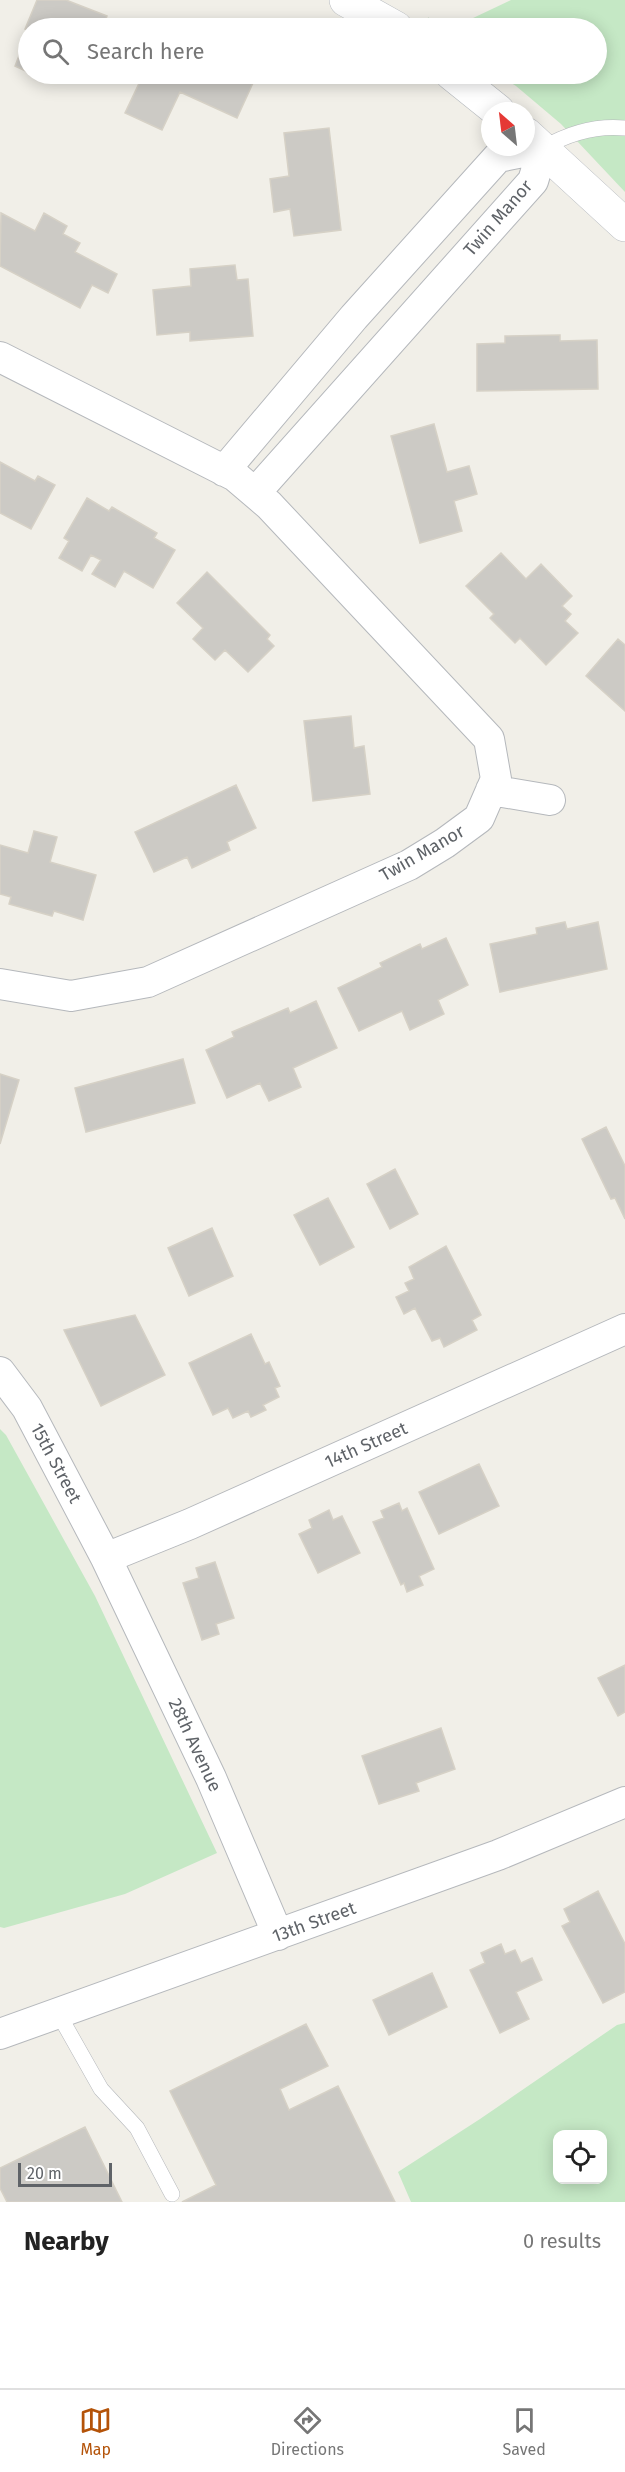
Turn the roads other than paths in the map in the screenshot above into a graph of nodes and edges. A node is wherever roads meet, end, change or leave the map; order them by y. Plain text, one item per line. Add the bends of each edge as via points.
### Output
1 (345, 0) edge
2 (378, 18) edge
3 (464, 84) edge
4 (487, 102) edge
5 (625, 128) edge
6 (535, 141) edge
7 (500, 156) edge
8 (534, 156) edge
9 (625, 225) edge
10 (0, 357) edge
11 (224, 471) junction
12 (255, 493) junction
13 (490, 790) junction
14 (550, 800) dead end
15 (0, 984) edge
16 (625, 1329) edge
17 (0, 1372) edge
18 (106, 1558) junction
19 (625, 1802) edge
20 (278, 1935) junction
21 (58, 2013) junction
22 (0, 2034) edge
23 (172, 2194) dead end

1 - 2 main road
3 - 4 main road
5 - 6 lane via 607,126
6 - 9 main road
7 - 11 street, Twin Manor via 354,317
8 - 12 street, Twin Manor via 533,181
10 - 11 street, Twin Manor
11 - 12 street, Twin Manor
12 - 13 street, Twin Manor via 489,739 496,779
13 - 14 street
13 - 15 street, Twin Manor via 479,818 409,864 148,982 71,996
16 - 18 street, 14th Street
17 - 18 street, 15th Street via 27,1408
18 - 20 street, 28th Avenue via 211,1778
19 - 20 street, 13th Street via 498,1855
20 - 21 street, 13th Street
21 - 22 street, 13th Street
21 - 23 lane via 101,2090 137,2128

